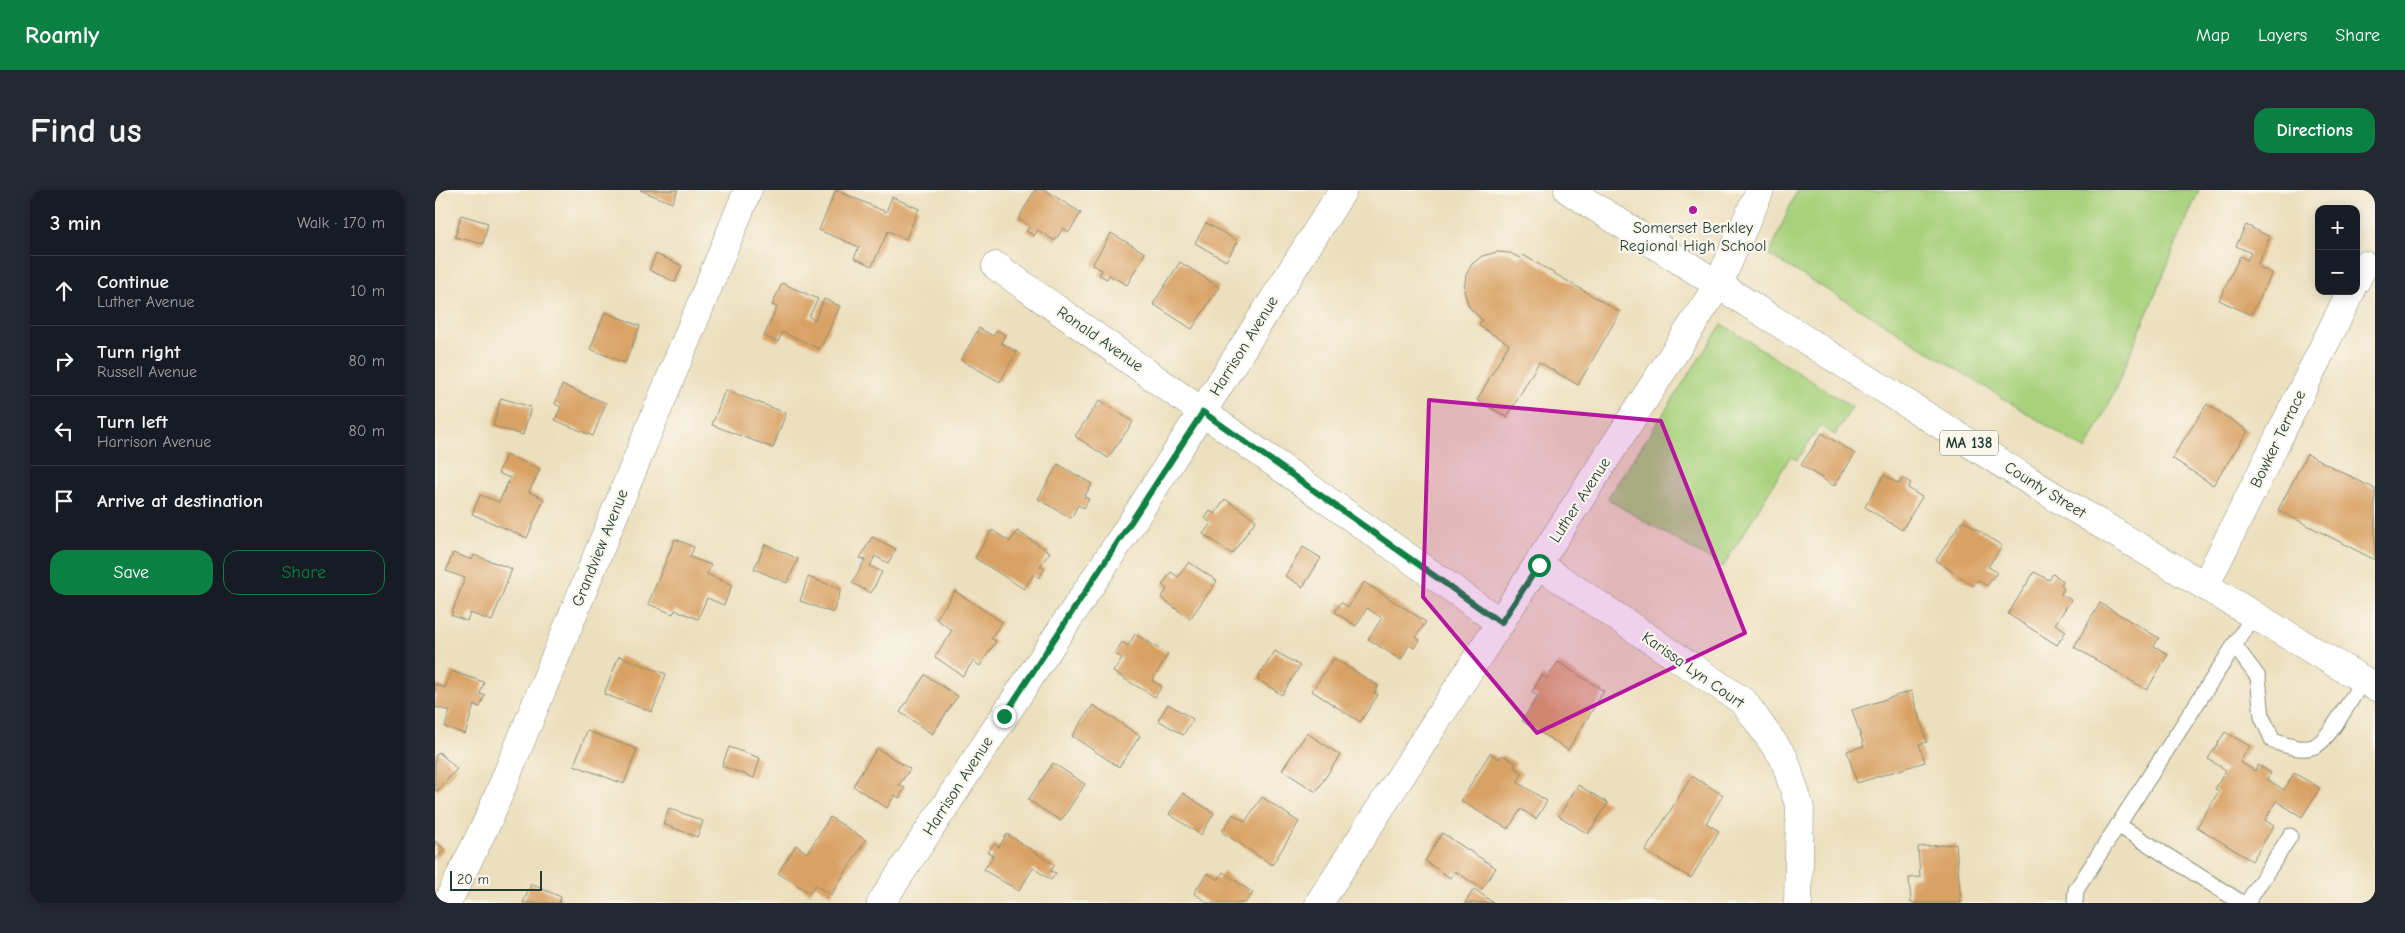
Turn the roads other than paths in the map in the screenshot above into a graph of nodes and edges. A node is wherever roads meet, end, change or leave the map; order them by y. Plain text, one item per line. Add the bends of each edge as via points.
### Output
1 (748, 190) edge
2 (1343, 190) edge
3 (1568, 190) edge
4 (1760, 190) edge
5 (996, 266) dead end
6 (1718, 285) junction
7 (2349, 295) edge
8 (1203, 412) junction
9 (1539, 565) junction
10 (2205, 586) junction
11 (2254, 615) junction
12 (1501, 623) junction
13 (2234, 645) junction
14 (2369, 683) edge
15 (2118, 825) junction
16 (2290, 836) dead end
17 (2076, 902) edge
18 (447, 903) edge
19 (881, 903) edge
20 (1319, 903) edge
21 (1798, 903) edge
22 (2242, 903) edge
23 (2247, 903) edge

1 - 18 street, Grandview Avenue via 489,818
2 - 8 street, Harrison Avenue
3 - 6 street, County Street / MA 138
4 - 6 street, Luther Avenue
5 - 8 street, Ronald Avenue
6 - 9 street, Luther Avenue
6 - 10 street, County Street / MA 138 via 2055,497
7 - 10 street, Bowker Terrace
8 - 12 street, Ronald Avenue
8 - 19 street, Harrison Avenue
9 - 12 street, Luther Avenue
9 - 21 street, Karissa Lyn Court via 1744,702 1784,758 1800,808
10 - 11 street, County Street / MA 138
11 - 13 lane
11 - 14 street, County Street / MA 138
12 - 20 street, Luther Avenue
13 - 14 lane via 2258,677 2262,716 2273,741 2297,748 2316,746
13 - 15 lane
15 - 17 lane via 2076,890
15 - 22 lane
16 - 23 lane

